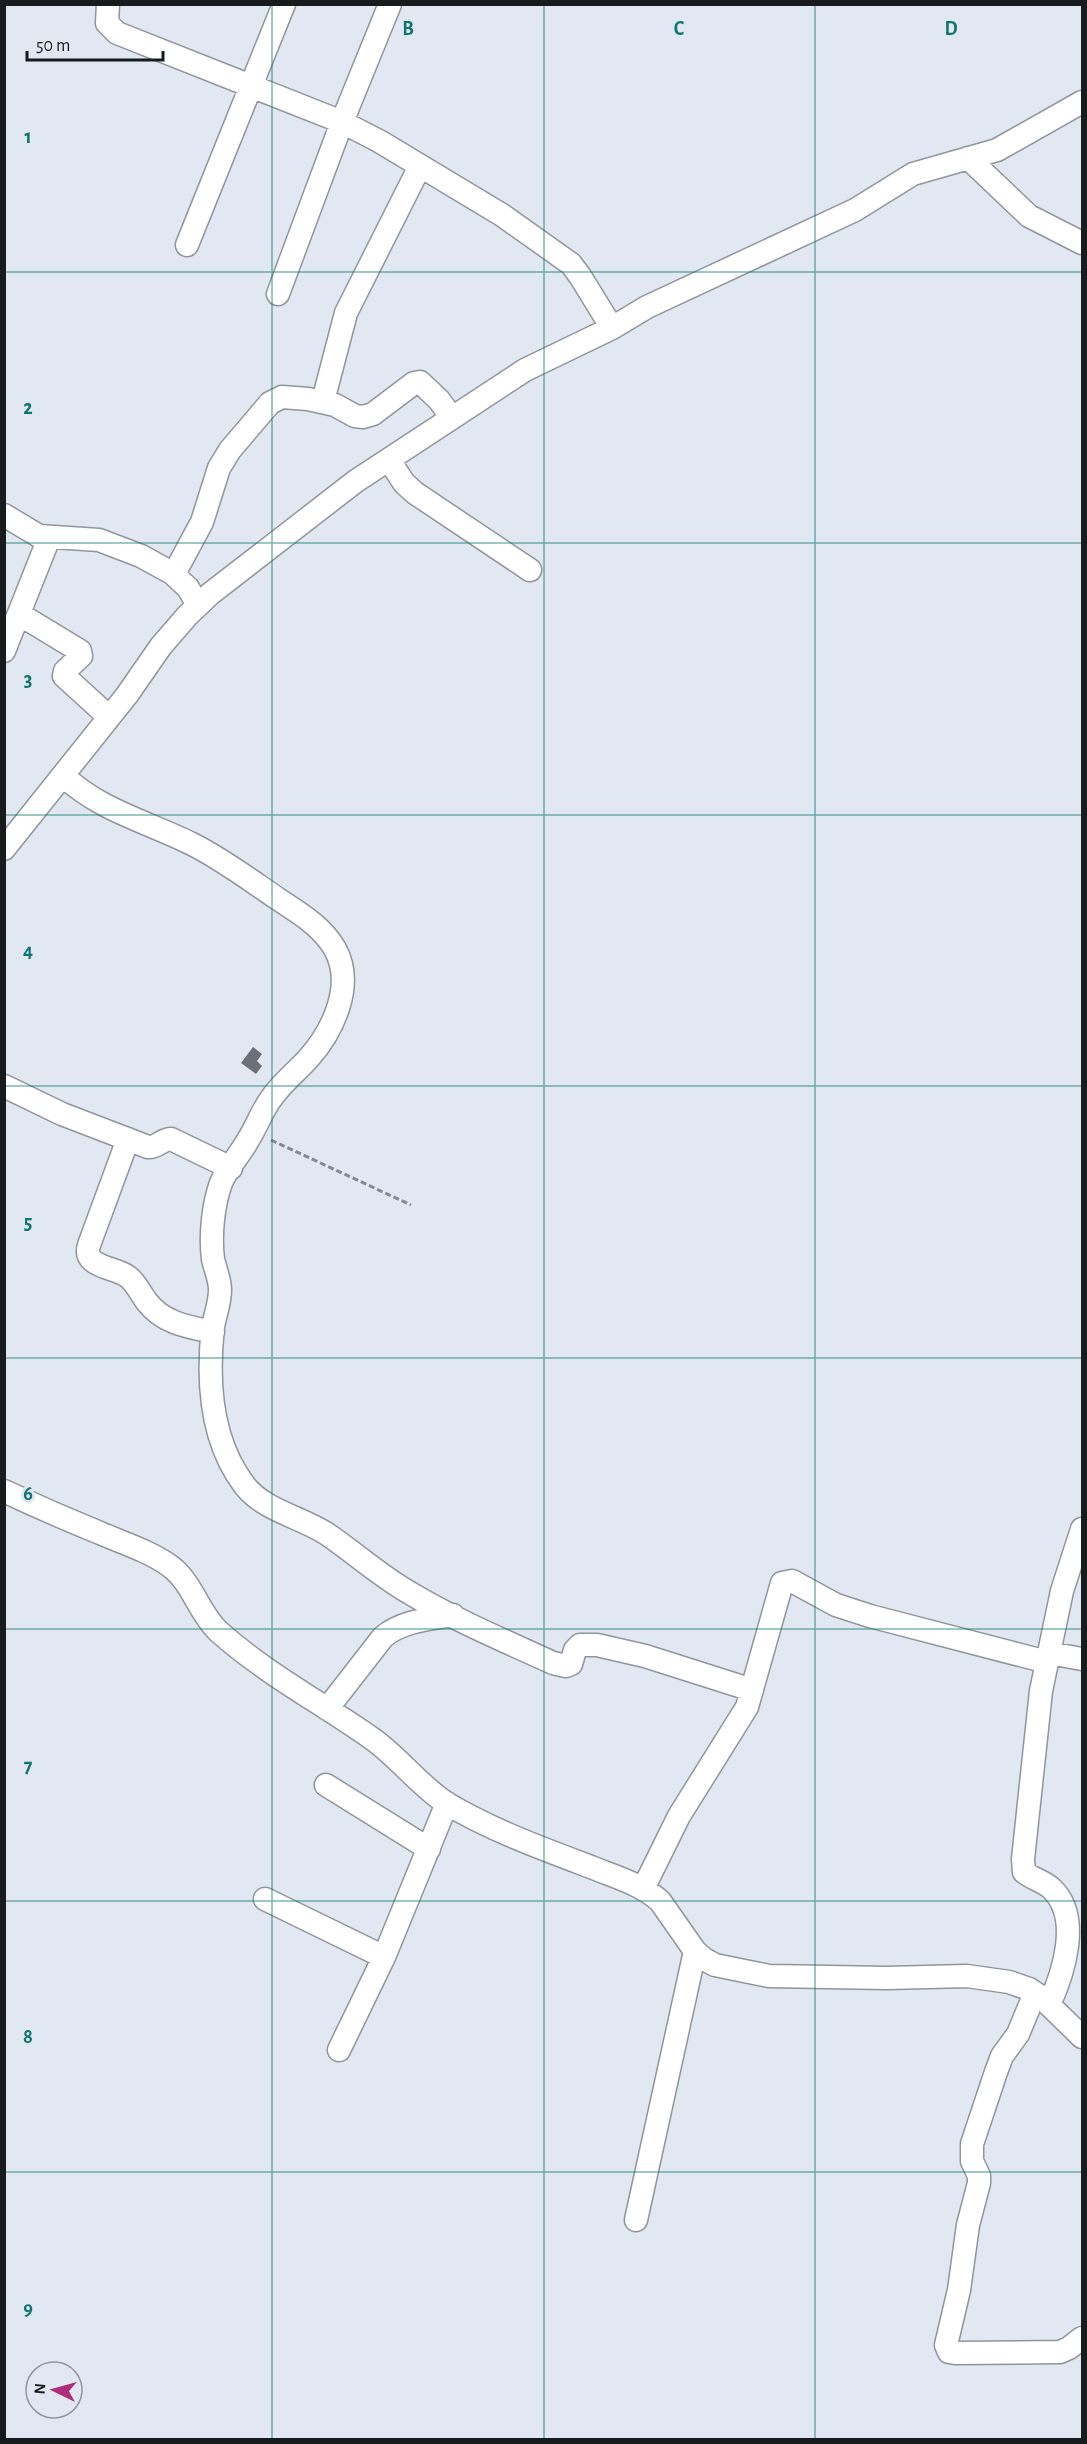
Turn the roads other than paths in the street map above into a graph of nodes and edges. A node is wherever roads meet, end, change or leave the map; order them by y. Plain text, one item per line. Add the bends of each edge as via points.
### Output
1 (108, 4) edge
2 (284, 4) edge
3 (390, 4) edge
4 (252, 86) junction
5 (1083, 102) edge
6 (342, 122) junction
7 (968, 158) junction
8 (420, 166) junction
9 (1083, 243) edge
10 (187, 245) dead end
11 (278, 294) dead end
12 (612, 328) junction
13 (323, 401) junction
14 (452, 418) junction
15 (389, 460) junction
16 (4, 515) edge
17 (49, 538) junction
18 (530, 570) dead end
19 (184, 586) junction
20 (19, 614) junction
21 (4, 651) edge
22 (103, 712) junction
23 (64, 776) junction
24 (4, 849) edge
25 (4, 1086) edge
26 (128, 1139) junction
27 (231, 1168) junction
28 (213, 1332) junction
29 (4, 1491) edge
30 (1083, 1529) edge
31 (453, 1615) junction
32 (1048, 1657) junction
33 (1083, 1659) edge
34 (753, 1690) junction
35 (327, 1708) junction
36 (326, 1785) dead end
37 (447, 1803) junction
38 (429, 1849) junction
39 (644, 1889) junction
40 (266, 1899) dead end
41 (695, 1951) junction
42 (384, 1957) junction
43 (1042, 1999) junction
44 (1083, 2037) edge
45 (339, 2050) dead end
46 (636, 2220) dead end
47 (1083, 2338) edge

1 - 4 street via 107,23 117,33
2 - 4 street
3 - 6 street
4 - 6 street
4 - 10 street
5 - 7 street via 997,150
6 - 8 street
6 - 11 street
7 - 9 street via 1029,216
7 - 12 street via 913,174 855,210 647,307
8 - 12 street via 571,264
8 - 13 street via 346,313
12 - 14 street via 525,370
13 - 14 street via 359,417 368,417 414,383 423,383
13 - 19 street via 282,397 270,403 230,450 219,468
14 - 15 street
15 - 18 street via 415,493
15 - 19 street
16 - 17 street via 24,529
17 - 19 street via 99,540 141,556
17 - 20 street
19 - 22 street via 160,646
20 - 21 street
20 - 22 street via 80,651 81,656 64,674
22 - 23 street
23 - 24 street
23 - 27 street via 87,796 195,845 223,862 312,922 335,949 343,984 339,1007 328,1032 275,1093
25 - 26 street
26 - 27 street via 153,1147 171,1139
26 - 28 street via 89,1245 89,1257 127,1276 152,1308 168,1320
27 - 28 street via 220,1186 214,1224 213,1257 220,1294
28 - 31 street via 211,1381 216,1423 245,1486 256,1497 325,1532 412,1594
29 - 35 street via 168,1565 188,1585 216,1629 264,1668
30 - 32 street via 1062,1591
31 - 34 street via 561,1666 571,1664 580,1645 597,1645
31 - 35 street via 391,1630
32 - 33 street
32 - 34 street via 870,1616 836,1605 788,1580 780,1586
32 - 43 street via 1023,1867 1027,1875 1050,1887 1061,1902 1068,1938 1066,1958
34 - 39 street via 742,1717 674,1825
35 - 37 street via 376,1742
36 - 38 street
37 - 38 street
37 - 39 street
38 - 42 street
39 - 41 street via 660,1901
40 - 42 street
41 - 43 street via 715,1965 769,1976 967,1976 1009,1982
41 - 46 street
42 - 45 street
43 - 44 street
43 - 47 street via 1002,2056 972,2144 972,2161 979,2183 946,2345 955,2353 1051,2352 1069,2348

